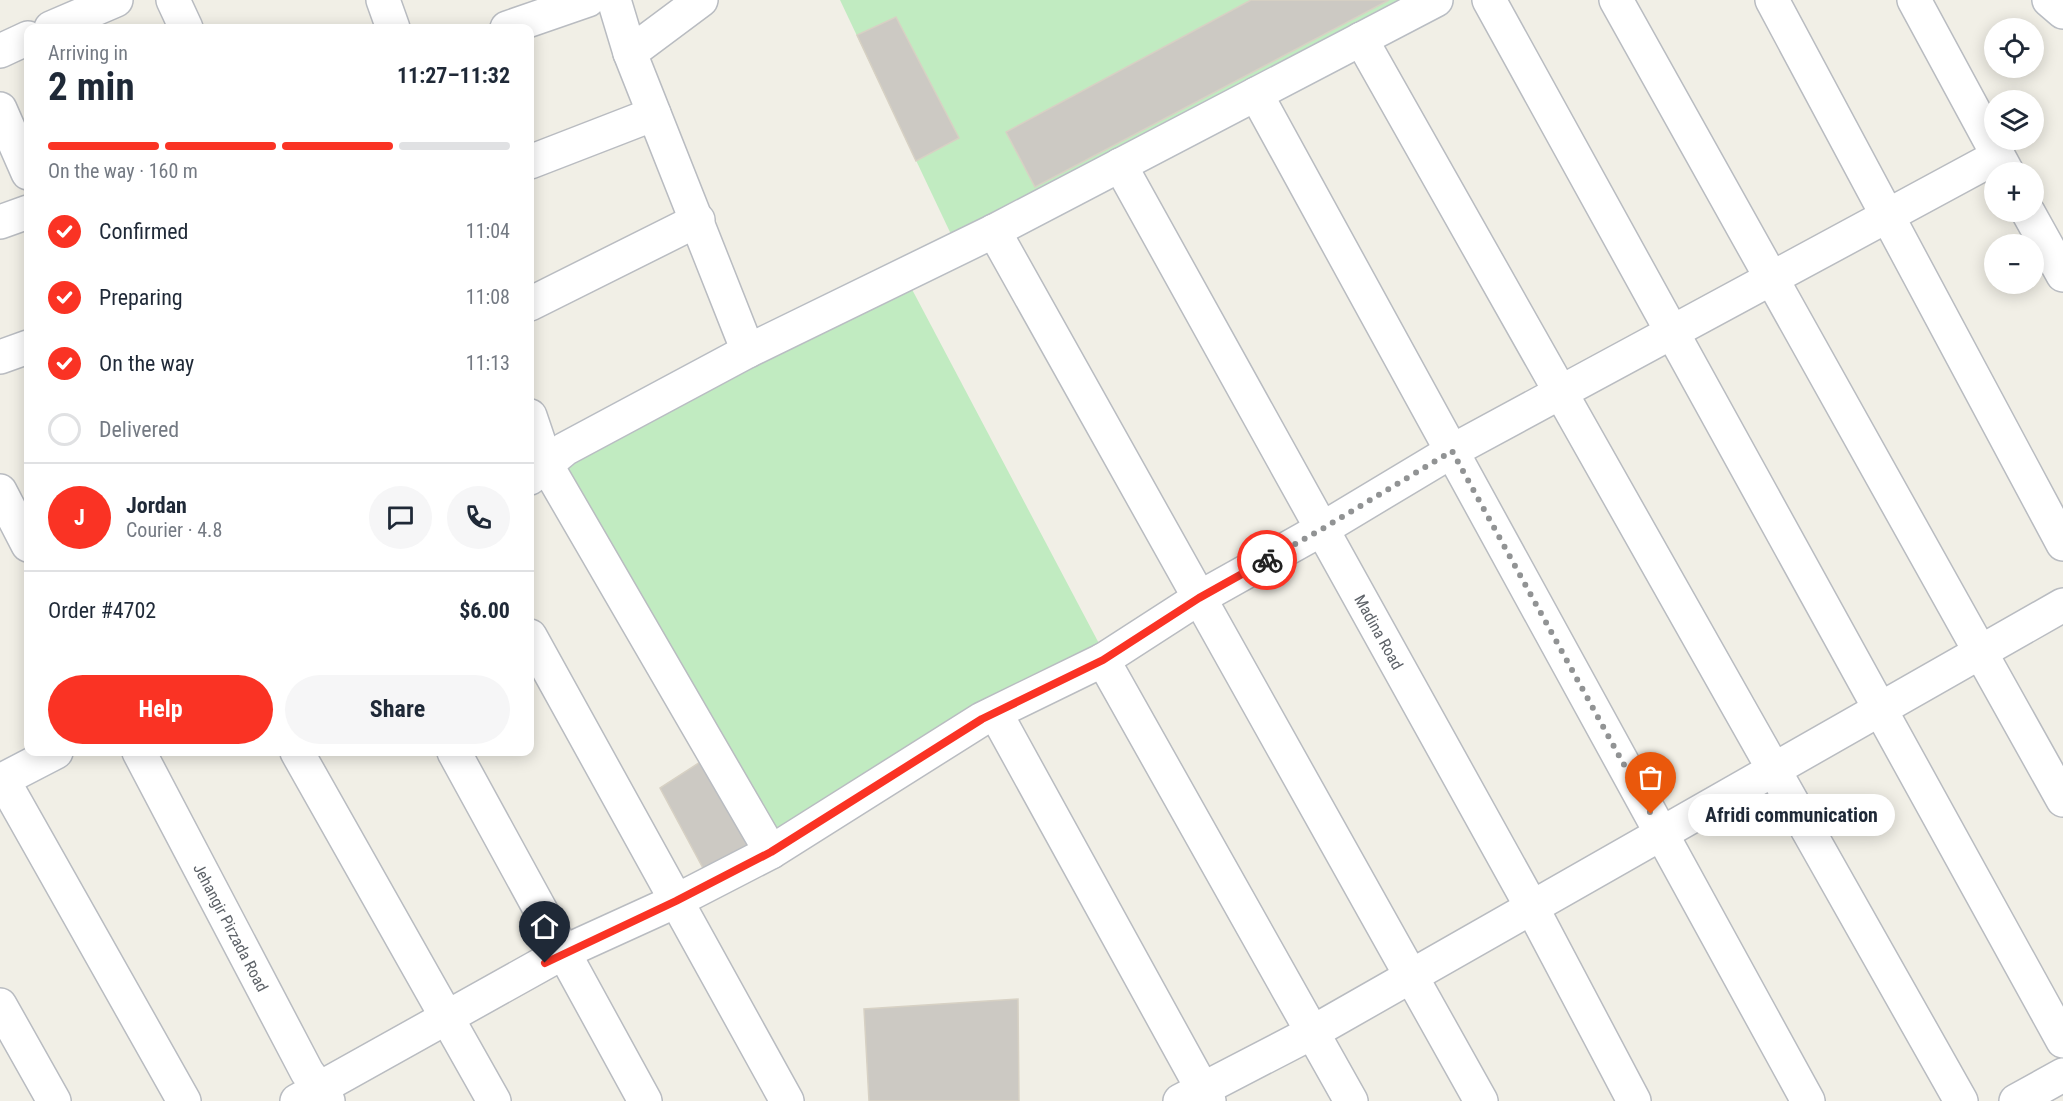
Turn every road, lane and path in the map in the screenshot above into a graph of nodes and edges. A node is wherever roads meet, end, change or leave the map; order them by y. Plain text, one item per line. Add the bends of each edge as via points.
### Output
1 (116, 0) edge
2 (173, 0) edge
3 (383, 0) edge
4 (588, 0) edge
5 (614, 0) edge
6 (701, 0) edge
7 (1436, 0) edge
8 (1489, 0) edge
9 (1616, 0) edge
10 (1772, 0) edge
11 (1914, 0) edge
12 (60, 24) edge
13 (184, 24) edge
14 (392, 24) edge
15 (519, 24) edge
16 (1360, 39) junction
17 (24, 40) edge
18 (0, 51) edge
19 (630, 53) junction
20 (1256, 94) junction
21 (0, 109) edge
22 (654, 114) junction
23 (534, 160) edge
24 (2002, 162) edge
25 (24, 163) edge
26 (1120, 165) junction
27 (1984, 172) edge
28 (24, 213) edge
29 (1887, 215) junction
30 (698, 220) junction
31 (0, 222) edge
32 (2034, 222) edge
33 (994, 231) junction
34 (2063, 275) edge
35 (1771, 278) junction
36 (534, 302) edge
37 (1672, 332) junction
38 (24, 348) edge
39 (748, 351) junction
40 (0, 357) edge
41 (1560, 392) junction
42 (534, 444) edge
43 (1452, 451) junction
44 (538, 472) edge
45 (12, 498) edge
46 (1322, 529) junction
47 (24, 533) edge
48 (2063, 544) edge
49 (1199, 598) junction
50 (2063, 605) edge
51 (534, 643) edge
52 (1980, 652) junction
53 (1103, 660) junction
54 (1880, 709) junction
55 (996, 714) junction
56 (48, 756) edge
57 (141, 756) edge
58 (299, 756) edge
59 (456, 756) edge
60 (1774, 770) junction
61 (1, 781) edge
62 (2063, 800) edge
63 (1662, 834) junction
64 (771, 852) junction
65 (676, 901) junction
66 (1531, 908) junction
67 (564, 952) junction
68 (1411, 977) junction
69 (0, 1005) edge
70 (448, 1017) junction
71 (1313, 1032) junction
72 (2063, 1041) edge
73 (2063, 1075) edge
74 (315, 1097) edge
75 (1198, 1097) edge
76 (54, 1101) edge
77 (184, 1101) edge
78 (494, 1101) edge
79 (645, 1101) edge
80 (787, 1101) edge
81 (1351, 1101) edge
82 (1481, 1101) edge
83 (1634, 1101) edge
84 (1808, 1101) edge
85 (1961, 1101) edge
86 (2016, 1101) edge

1 - 12 street
2 - 13 street
3 - 14 street
4 - 15 street
5 - 19 street
6 - 19 street
7 - 16 street
8 - 37 street
9 - 35 street
10 - 29 street
11 - 24 street
16 - 20 street
16 - 41 street
17 - 18 street
19 - 22 street
20 - 26 street
20 - 43 street
21 - 25 street
22 - 23 street
22 - 30 street
26 - 33 street
26 - 46 street, Madina Road
27 - 29 street
28 - 31 street
29 - 35 street
29 - 48 street
30 - 36 street
30 - 39 street
32 - 34 street
33 - 39 street
33 - 49 street
35 - 37 street
35 - 52 street
37 - 41 street
37 - 54 street
38 - 40 street
39 - 44 street via 565,449
41 - 43 street
41 - 60 street
42 - 44 street
43 - 46 street
43 - 63 street
44 - 64 street
45 - 47 street
46 - 49 street
46 - 66 street, Madina Road
49 - 53 street
49 - 68 street
50 - 52 street
51 - 65 street
52 - 54 street
52 - 62 street
53 - 55 street
53 - 71 street
54 - 60 street
54 - 72 street
55 - 64 street via 982,719
55 - 75 street
56 - 61 street
57 - 74 street, Jehangir Pirzada Road via 307,1072
58 - 70 street
59 - 67 street
60 - 63 street
60 - 85 street
61 - 77 street
63 - 66 street
63 - 84 street
64 - 65 street
65 - 67 street
65 - 80 street
66 - 68 street
66 - 83 street, Madina Road
67 - 70 street
67 - 79 street
68 - 71 street
68 - 82 street
69 - 76 street
70 - 74 street
70 - 78 street
71 - 75 street
71 - 81 street
73 - 86 street

